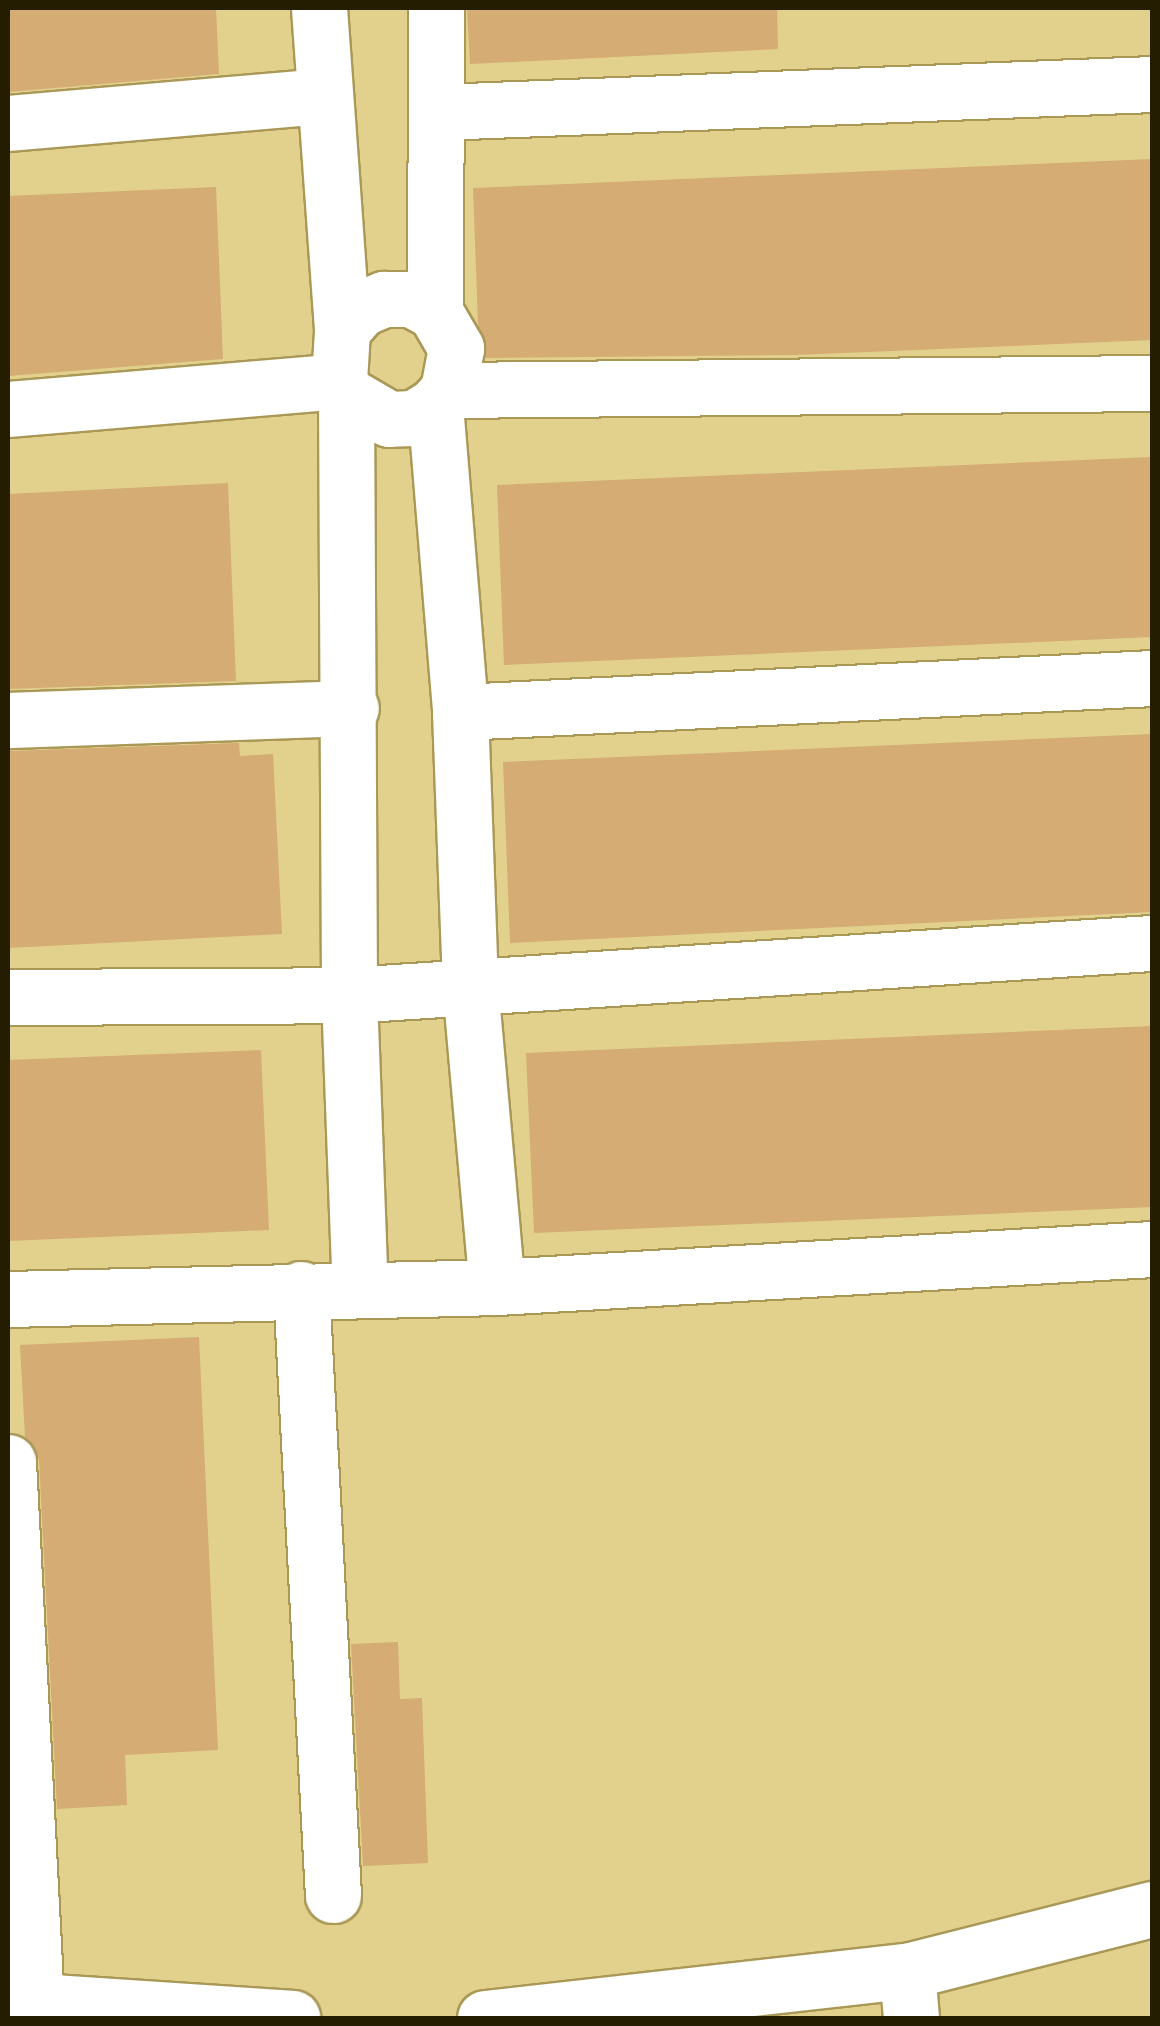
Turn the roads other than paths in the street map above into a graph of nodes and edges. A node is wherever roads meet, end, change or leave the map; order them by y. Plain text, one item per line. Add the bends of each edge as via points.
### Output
1 (318, 8) edge
2 (436, 8) edge
3 (1152, 84) edge
4 (323, 96) junction
5 (440, 112) junction
6 (8, 123) edge
7 (435, 312) junction
8 (342, 368) junction
9 (1152, 383) edge
10 (442, 398) junction
11 (8, 409) edge
12 (1152, 678) edge
13 (351, 708) junction
14 (460, 712) junction
15 (8, 720) edge
16 (1152, 943) edge
17 (470, 986) junction
18 (349, 995) junction
19 (8, 998) edge
20 (1152, 1248) edge
21 (498, 1288) junction
22 (301, 1289) junction
23 (360, 1290) junction
24 (8, 1300) edge
25 (8, 1462) edge
26 (333, 1895) dead end
27 (1152, 1909) edge
28 (909, 1995) edge
29 (22, 2001) edge
30 (292, 2018) edge
31 (485, 2018) edge

1 - 4 street
2 - 5 street
3 - 5 street
4 - 6 street
4 - 8 street
5 - 7 street
7 - 8 street via 411,300 384,299 360,310
7 - 10 street via 456,348
8 - 10 street via 388,419 414,418
8 - 11 street
8 - 13 street
9 - 10 street
10 - 14 street
12 - 14 street
13 - 15 street
13 - 18 street
14 - 17 street
16 - 17 street
17 - 18 street
17 - 21 street
18 - 19 street
18 - 23 street
20 - 21 street
21 - 23 street
22 - 23 street
22 - 24 street
22 - 26 street
25 - 29 street
27 - 28 street
28 - 31 street
29 - 30 street

